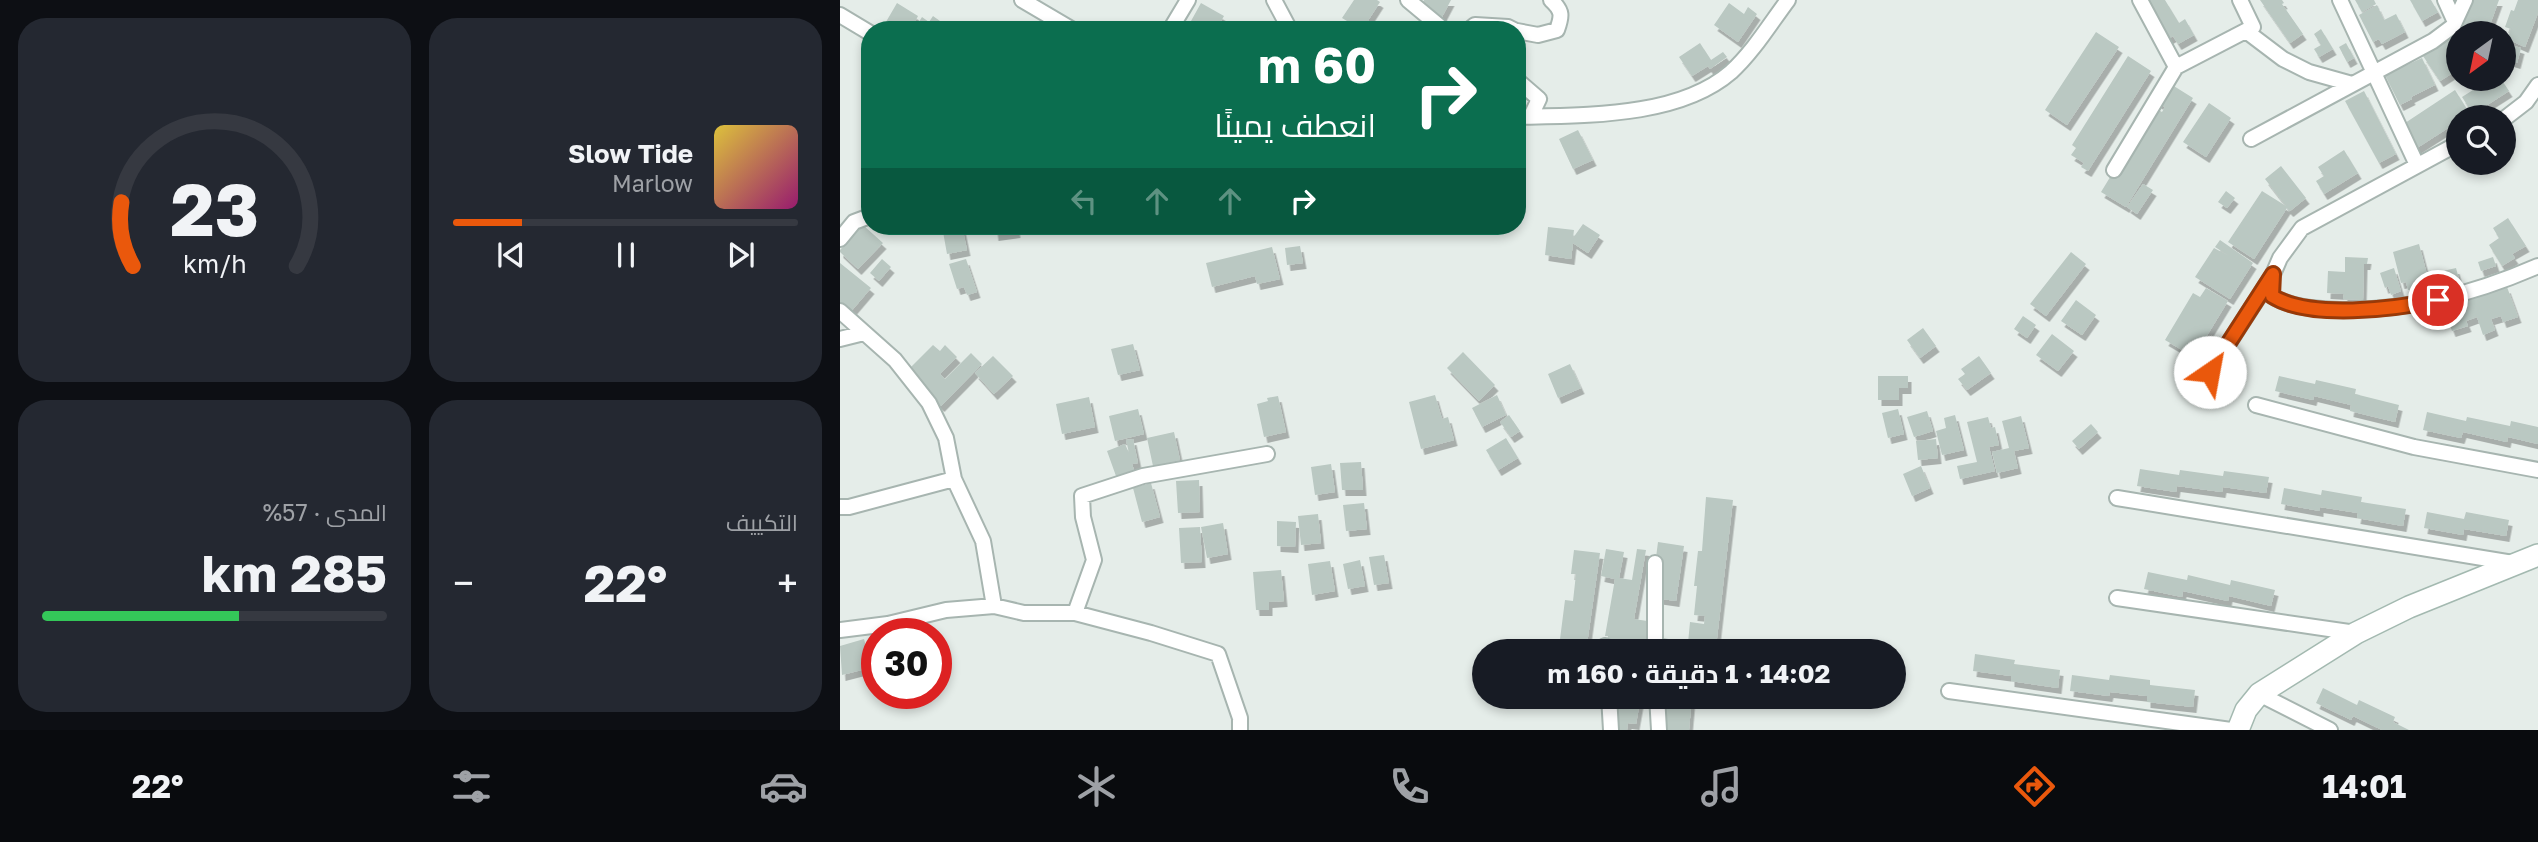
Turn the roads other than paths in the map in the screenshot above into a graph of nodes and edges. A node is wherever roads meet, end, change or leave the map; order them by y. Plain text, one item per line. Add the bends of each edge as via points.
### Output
1 (1022, 0) edge
2 (1188, 0) edge
3 (1274, 0) edge
4 (1408, 0) edge
5 (1551, 0) edge
6 (1788, 0) edge
7 (2140, 0) edge
8 (2240, 0) edge
9 (2340, 0) edge
10 (2445, 0) edge
11 (2465, 0) edge
12 (840, 15) edge
13 (1058, 21) edge
14 (1175, 21) edge
15 (1285, 21) edge
16 (1433, 21) edge
17 (2455, 21) edge
18 (2455, 21) edge
19 (861, 28) edge
20 (2246, 31) junction
21 (2446, 31) edge
22 (1526, 33) edge
23 (2176, 67) junction
24 (2375, 72) junction
25 (2352, 84) junction
26 (2538, 85) edge
27 (1526, 88) edge
28 (2516, 110) edge
29 (1526, 115) edge
30 (1526, 117) edge
31 (2251, 139) dead end
32 (2446, 150) edge
33 (2417, 165) junction
34 (2114, 170) dead end
35 (861, 219) edge
36 (840, 239) edge
37 (2538, 266) edge
38 (2273, 274) junction
39 (840, 311) edge
40 (864, 333) junction
41 (840, 339) edge
42 (2210, 372) dead end
43 (2256, 405) dead end
44 (1268, 454) dead end
45 (2538, 470) edge
46 (954, 480) junction
47 (2117, 498) dead end
48 (840, 507) edge
49 (2538, 555) edge
50 (1655, 563) dead end
51 (2516, 564) junction
52 (2117, 598) dead end
53 (994, 606) junction
54 (1074, 613) junction
55 (840, 630) edge
56 (2356, 634) junction
57 (1655, 639) edge
58 (1949, 691) dead end
59 (2259, 694) junction
60 (1610, 709) edge
61 (1658, 709) edge
62 (1240, 730) edge
63 (1611, 730) edge
64 (1659, 730) edge
65 (2231, 730) edge
66 (2238, 730) edge
67 (2330, 730) edge

1 - 13 street
2 - 14 street
3 - 15 street
4 - 16 street
5 - 22 street via 1562,16 1557,30
6 - 30 street via 1730,73 1699,93 1657,105 1589,115
7 - 23 street
8 - 20 street via 2253,27
9 - 24 street
10 - 17 street
11 - 18 street
12 - 19 street
20 - 23 street
20 - 25 street via 2309,72
21 - 24 street
23 - 34 street
24 - 25 street
24 - 33 street
25 - 31 street
26 - 28 street
27 - 29 street via 1539,99
32 - 33 street
33 - 38 street via 2302,228
35 - 36 street
37 - 38 street via 2460,296 2373,310 2282,303 2272,296
38 - 42 street
39 - 40 street
40 - 41 street
40 - 46 street via 895,360 929,403 946,438
43 - 45 street via 2414,447
44 - 54 street via 1143,476 1083,496 1083,517 1094,560
46 - 48 street
46 - 53 street via 983,541
47 - 51 street
49 - 51 main road
50 - 57 street
51 - 56 main road via 2397,612
52 - 56 street
53 - 54 street via 1024,613
53 - 55 street
54 - 62 street via 1218,654
56 - 59 main road
58 - 65 street
59 - 66 main road
59 - 67 street
60 - 63 street
61 - 64 street

